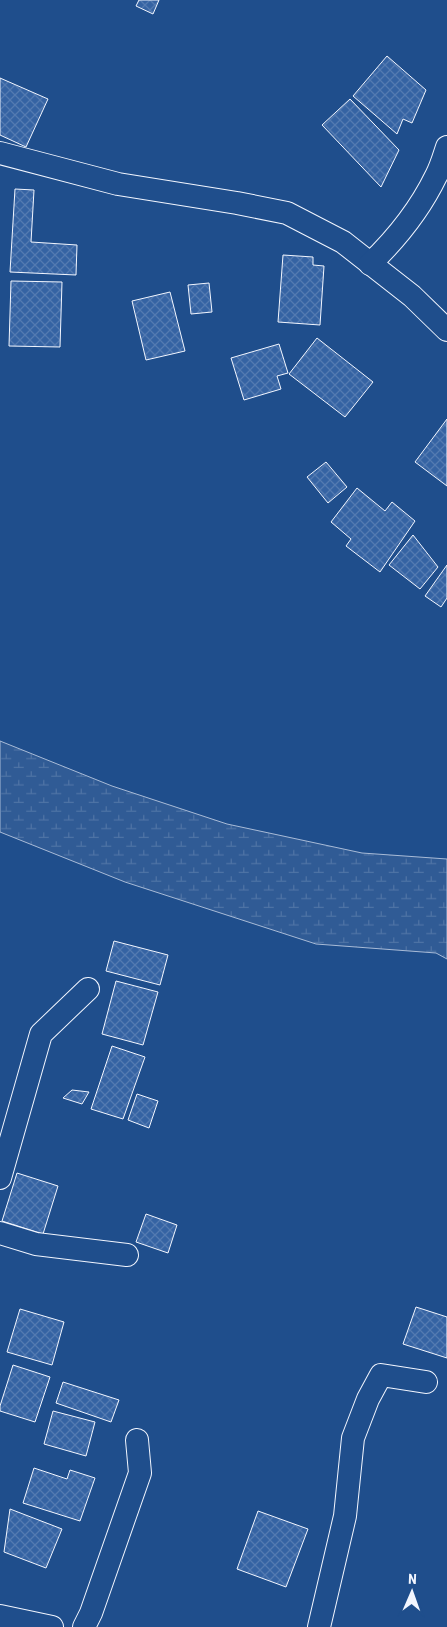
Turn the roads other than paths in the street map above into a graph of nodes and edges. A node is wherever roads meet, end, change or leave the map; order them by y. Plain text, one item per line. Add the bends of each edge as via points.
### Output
1 (447, 147) edge
2 (0, 153) edge
3 (370, 264) junction
4 (447, 330) edge
5 (88, 989) dead end
6 (0, 1178) edge
7 (0, 1233) edge
8 (127, 1255) dead end
9 (426, 1382) dead end
10 (137, 1440) dead end
11 (0, 1616) edge
12 (52, 1627) edge
13 (84, 1627) edge
14 (319, 1627) edge

1 - 3 street via 437,175 418,206 393,242
2 - 3 street via 118,184 287,213 343,242
3 - 4 street via 412,296
5 - 6 street via 42,1034
7 - 8 street via 36,1244
9 - 14 street via 381,1375 368,1399 353,1438 345,1516
10 - 13 street via 140,1473
11 - 12 street

